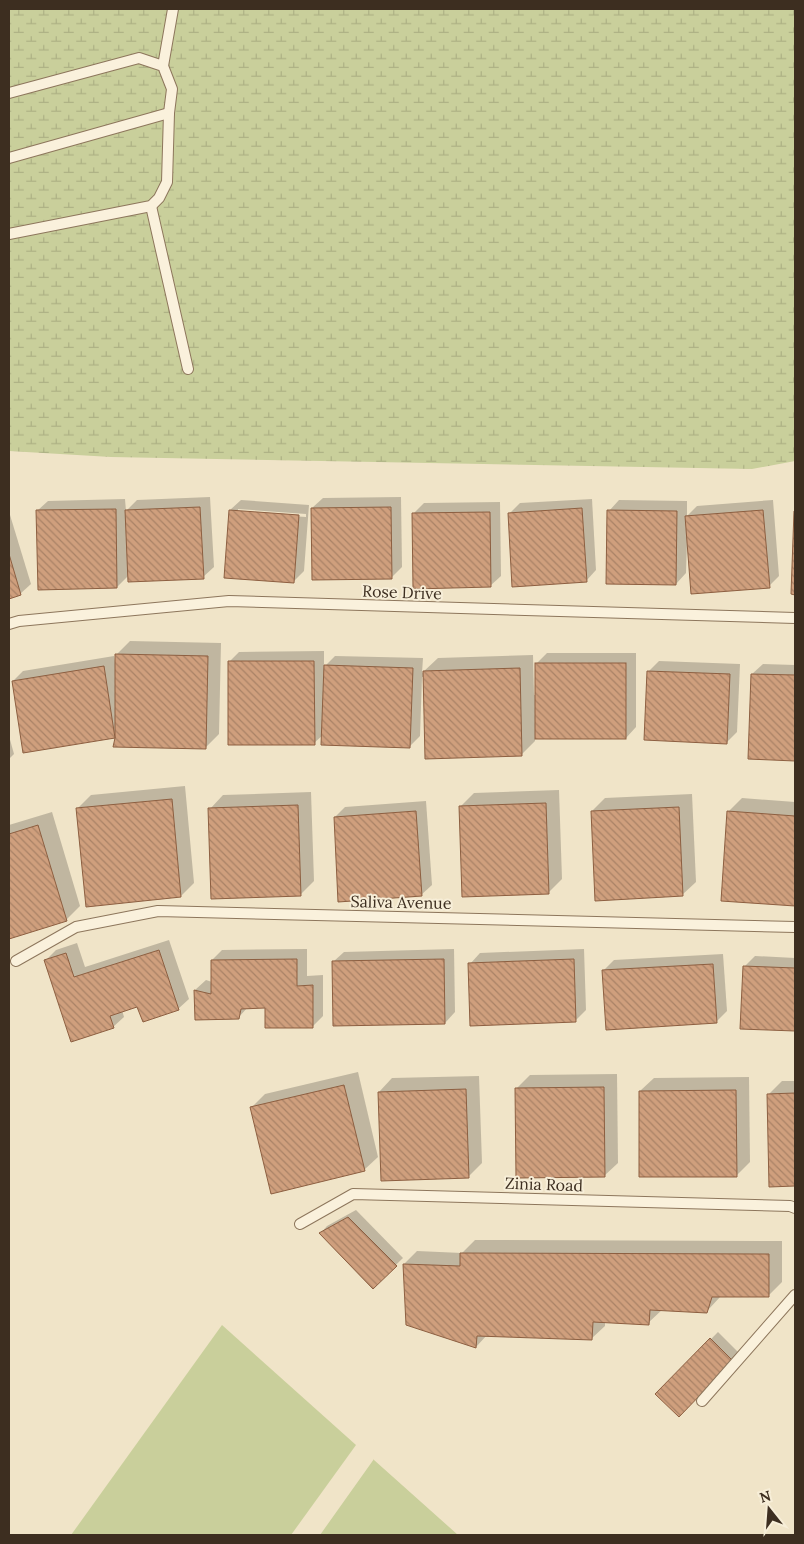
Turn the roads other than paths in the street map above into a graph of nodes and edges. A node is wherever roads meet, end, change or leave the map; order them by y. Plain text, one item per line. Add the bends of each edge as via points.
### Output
1 (173, 9) edge
2 (163, 66) junction
3 (9, 93) edge
4 (169, 114) junction
5 (9, 158) edge
6 (151, 206) junction
7 (9, 234) edge
8 (188, 369) dead end
9 (795, 618) edge
10 (9, 624) edge
11 (795, 927) edge
12 (16, 961) dead end
13 (795, 1208) edge
14 (300, 1224) dead end
15 (795, 1295) edge
16 (702, 1401) dead end

1 - 2 lane
2 - 3 lane via 139,58
2 - 4 lane via 172,89
4 - 5 lane
4 - 6 lane via 167,182
6 - 7 lane
6 - 8 lane
9 - 10 lane, Rose Drive via 229,602
11 - 12 lane, Saliva Avenue via 158,911 76,927
13 - 14 lane, Zinia Road via 353,1194
15 - 16 lane

